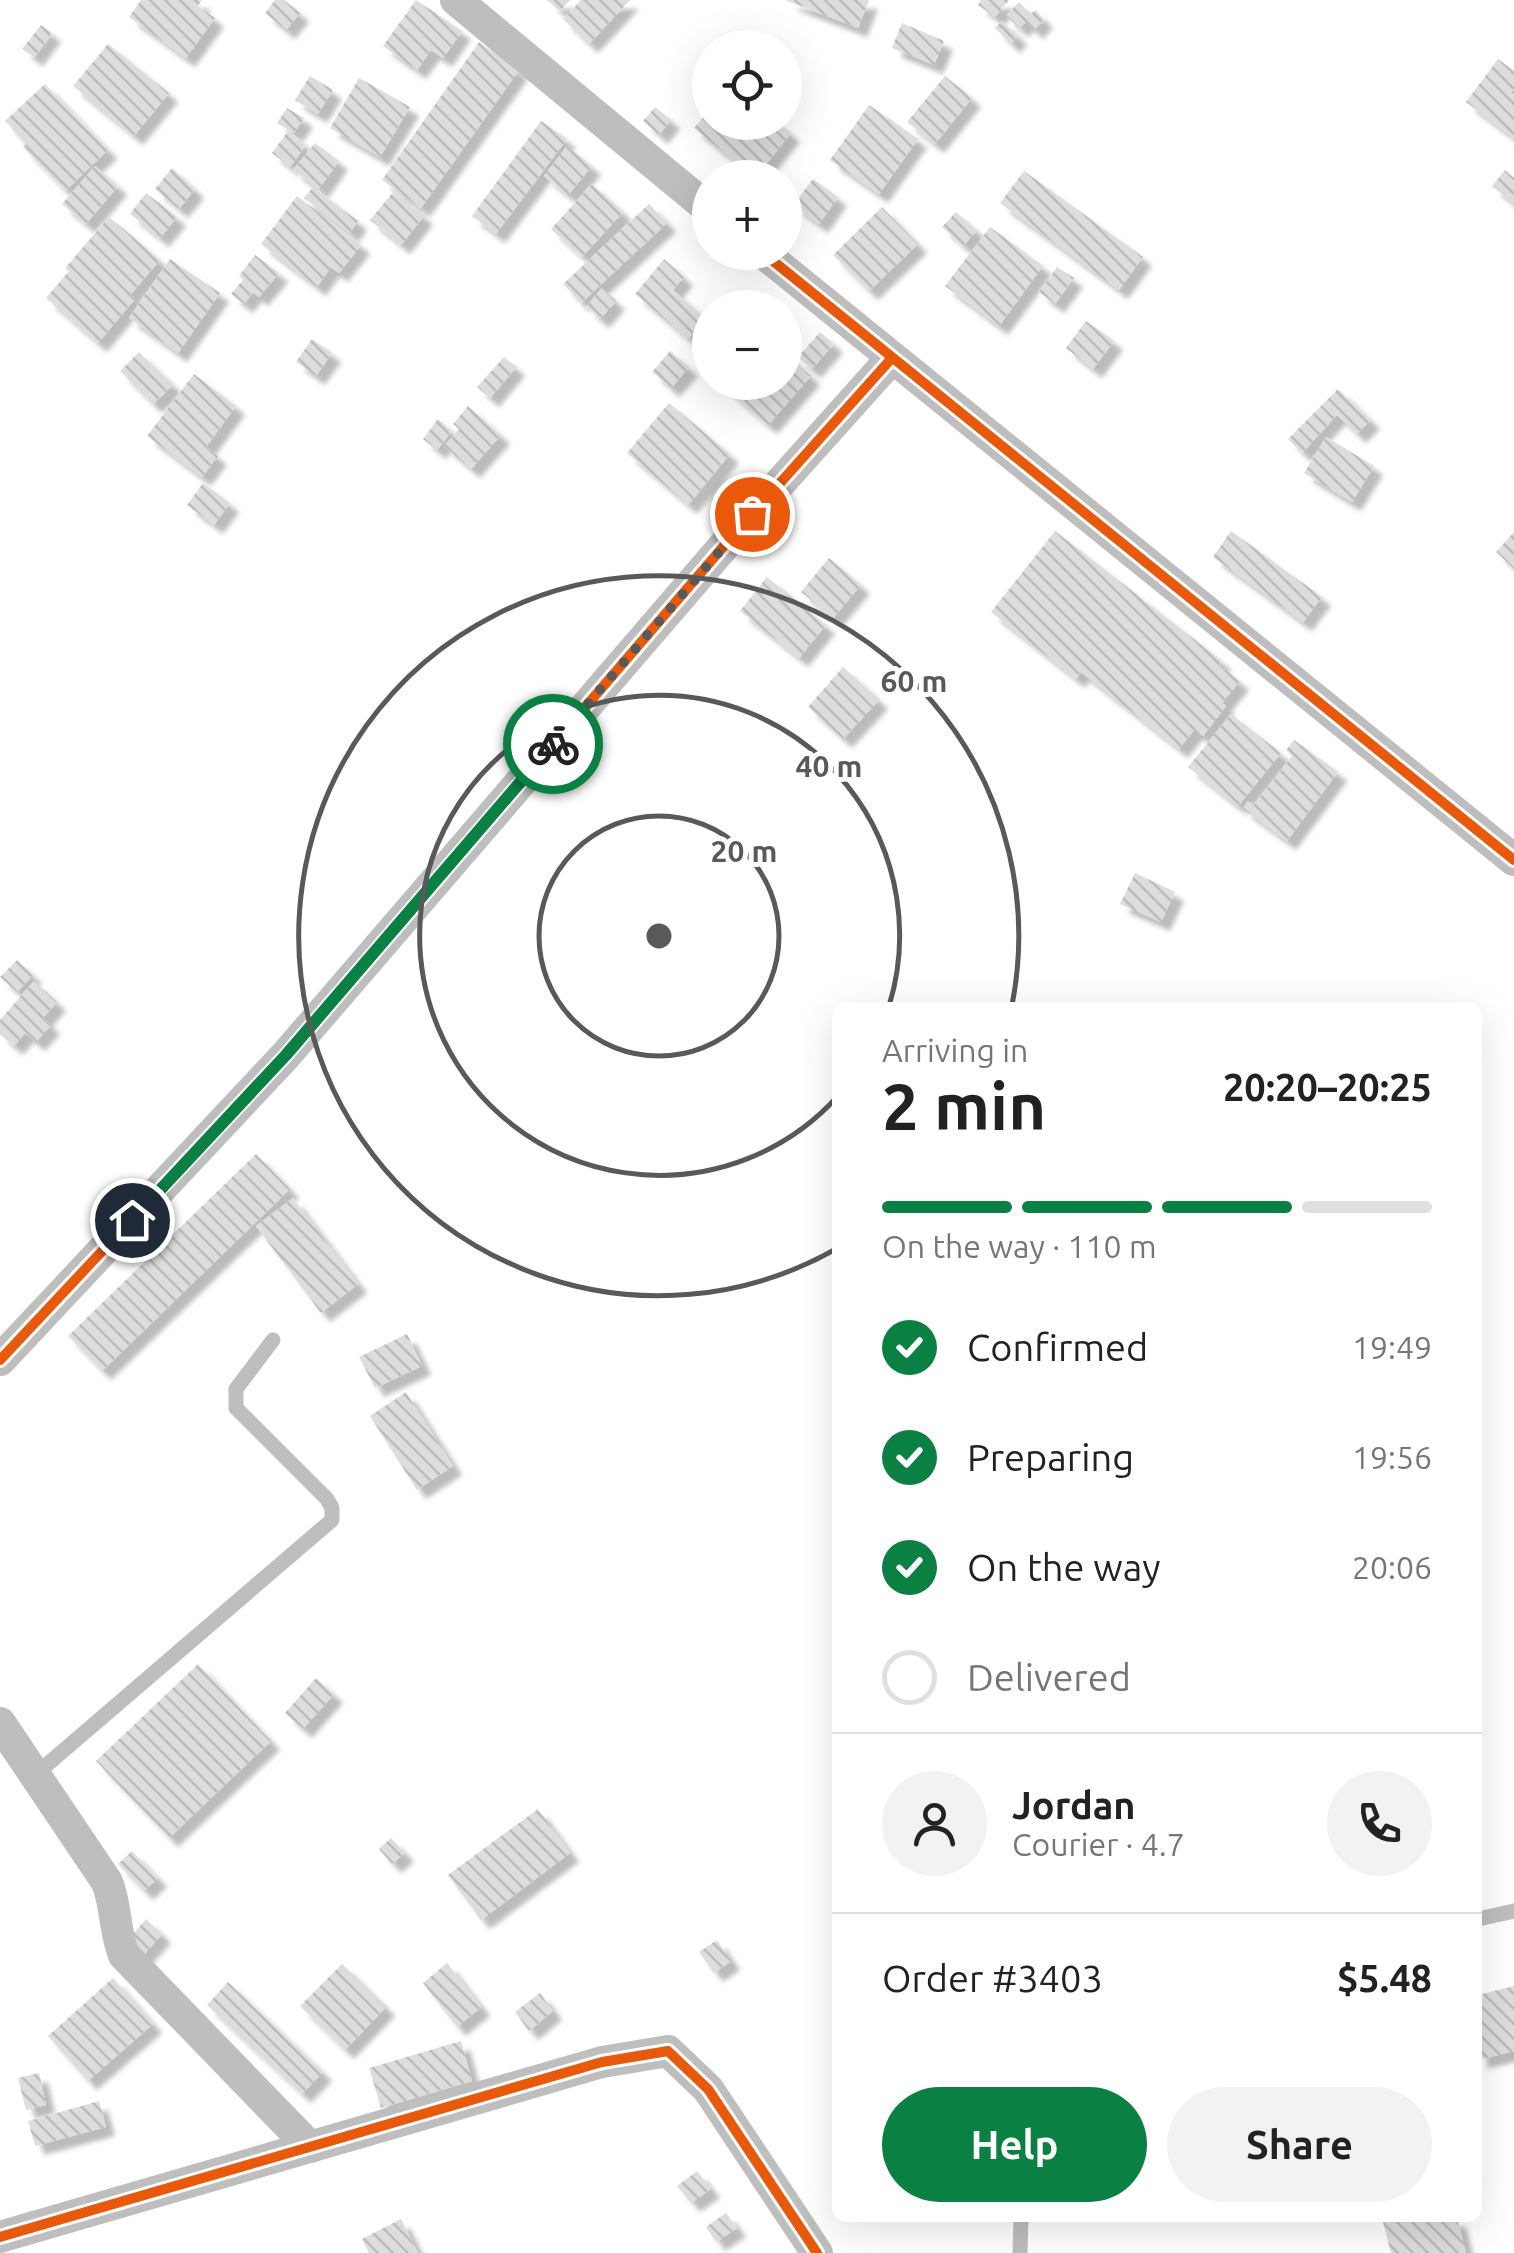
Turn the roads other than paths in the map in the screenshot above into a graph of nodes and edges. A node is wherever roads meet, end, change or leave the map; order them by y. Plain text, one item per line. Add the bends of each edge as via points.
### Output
1 (456, 0) edge
2 (692, 195) edge
3 (784, 270) edge
4 (891, 359) junction
5 (1514, 860) edge
6 (273, 1340) dead end
7 (0, 1360) edge
8 (0, 1723) edge
9 (35, 1775) junction
10 (1514, 1911) edge
11 (1482, 1918) edge
12 (310, 2147) junction
13 (1021, 2222) edge
14 (0, 2237) edge
15 (817, 2253) edge
16 (1020, 2253) edge

1 - 2 street
3 - 4 street
4 - 5 street
4 - 7 street via 286,1055
6 - 9 lane via 236,1389 236,1408 327,1499 332,1520
8 - 9 street
9 - 12 street via 107,1882 124,1956
10 - 11 lane
12 - 14 street
12 - 15 street via 602,2062 668,2051 708,2089
13 - 16 lane

